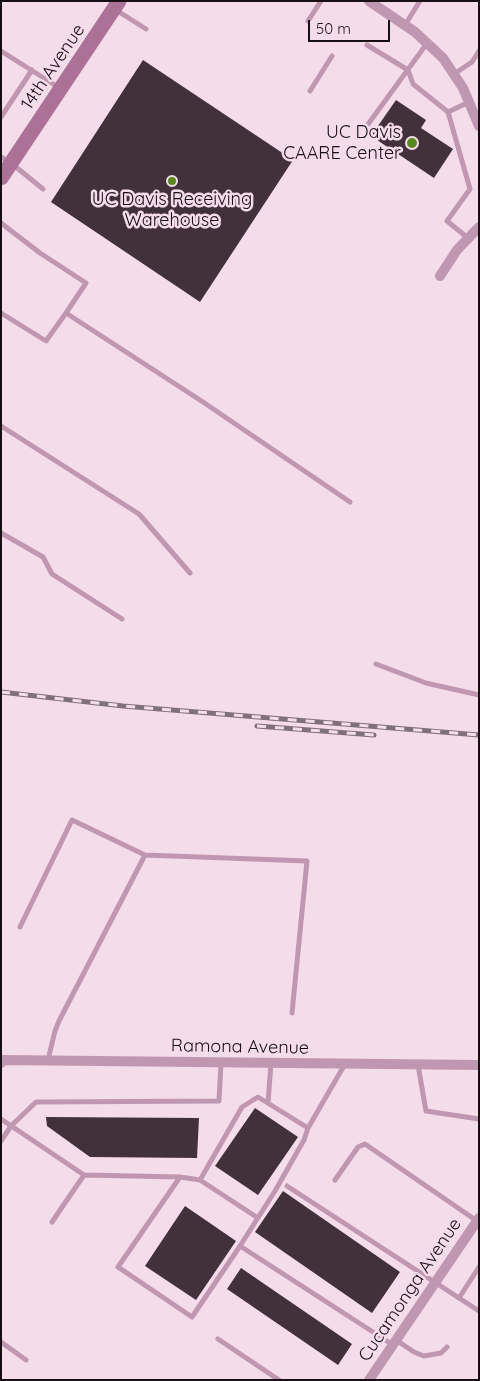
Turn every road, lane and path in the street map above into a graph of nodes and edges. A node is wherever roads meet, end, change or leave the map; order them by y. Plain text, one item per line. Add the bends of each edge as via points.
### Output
1 (321, 1) edge
2 (369, 1) edge
3 (420, 1) edge
4 (116, 5) edge
5 (308, 21) dead end
6 (404, 25) junction
7 (146, 29) dead end
8 (428, 42) junction
9 (368, 44) dead end
10 (1, 51) edge
11 (479, 51) edge
12 (332, 56) dead end
13 (32, 70) junction
14 (408, 70) junction
15 (454, 74) junction
16 (61, 89) junction
17 (310, 91) dead end
18 (469, 102) junction
19 (448, 112) junction
20 (1, 117) edge
21 (479, 126) edge
22 (366, 127) dead end
23 (6, 160) edge
24 (1, 178) edge
25 (42, 189) dead end
26 (1, 223) edge
27 (479, 227) edge
28 (468, 238) junction
29 (440, 276) dead end
30 (1, 313) edge
31 (66, 313) junction
32 (1, 426) edge
33 (350, 502) dead end
34 (1, 533) edge
35 (190, 574) dead end
36 (122, 619) dead end
37 (376, 664) dead end
38 (479, 695) edge
39 (145, 855) junction
40 (20, 927) dead end
41 (292, 1013) dead end
42 (48, 1061) junction
43 (1, 1063) edge
44 (221, 1063) junction
45 (271, 1063) junction
46 (345, 1064) junction
47 (418, 1065) junction
48 (479, 1065) edge
49 (268, 1103) junction
50 (1, 1119) edge
51 (479, 1119) edge
52 (11, 1126) junction
53 (308, 1128) junction
54 (1, 1141) edge
55 (84, 1175) junction
56 (180, 1177) junction
57 (200, 1180) junction
58 (335, 1180) dead end
59 (287, 1186) dead end
60 (258, 1218) junction
61 (478, 1219) edge
62 (52, 1222) dead end
63 (240, 1246) junction
64 (479, 1267) edge
65 (435, 1282) junction
66 (458, 1298) junction
67 (479, 1311) edge
68 (218, 1339) dead end
69 (1, 1342) edge
70 (394, 1343) junction
71 (447, 1346) dead end
72 (26, 1360) dead end
73 (279, 1380) edge
74 (369, 1380) edge

1 - 5 lane
2 - 6 street
3 - 6 lane
4 - 7 lane
4 - 16 main road, 14th Avenue
6 - 8 street
8 - 14 lane
8 - 15 street
9 - 14 lane
10 - 13 lane
11 - 15 lane via 472,62
12 - 17 lane
13 - 16 lane
13 - 20 lane
14 - 19 lane via 413,84
14 - 22 lane
15 - 18 street
16 - 23 main road, 14th Avenue
18 - 19 lane
18 - 21 street
19 - 28 lane via 470,189 447,221
23 - 24 main road, 14th Avenue
23 - 25 lane
26 - 31 lane via 86,283
27 - 28 street
28 - 29 street
30 - 31 lane via 46,341
31 - 33 lane
32 - 35 lane via 139,514
34 - 36 lane via 43,557 52,574
37 - 38 lane via 426,683
39 - 40 lane via 72,820
39 - 41 lane via 307,861
39 - 42 lane via 54,1031
42 - 43 street, Ramona Avenue via 3,1060
42 - 44 street, Ramona Avenue
44 - 45 street, Ramona Avenue
44 - 52 lane via 219,1101 36,1102
45 - 46 street, Ramona Avenue
45 - 49 lane
46 - 47 street, Ramona Avenue
46 - 53 lane
47 - 48 street, Ramona Avenue
47 - 51 lane via 426,1111
49 - 53 lane
49 - 57 lane via 258,1097 242,1107
50 - 52 lane
52 - 54 lane
52 - 55 lane
53 - 60 lane
55 - 56 lane
55 - 62 lane
56 - 57 lane
56 - 63 lane via 118,1267 192,1317
57 - 60 lane
58 - 61 lane via 358,1147 365,1144
59 - 65 lane
60 - 63 lane
61 - 65 street, Cucamonga Avenue via 473,1232
63 - 70 lane
64 - 66 lane
65 - 66 lane
65 - 70 street, Cucamonga Avenue
66 - 67 lane
68 - 73 lane
69 - 72 lane
70 - 71 lane via 424,1356 441,1353
70 - 74 street, Cucamonga Avenue

